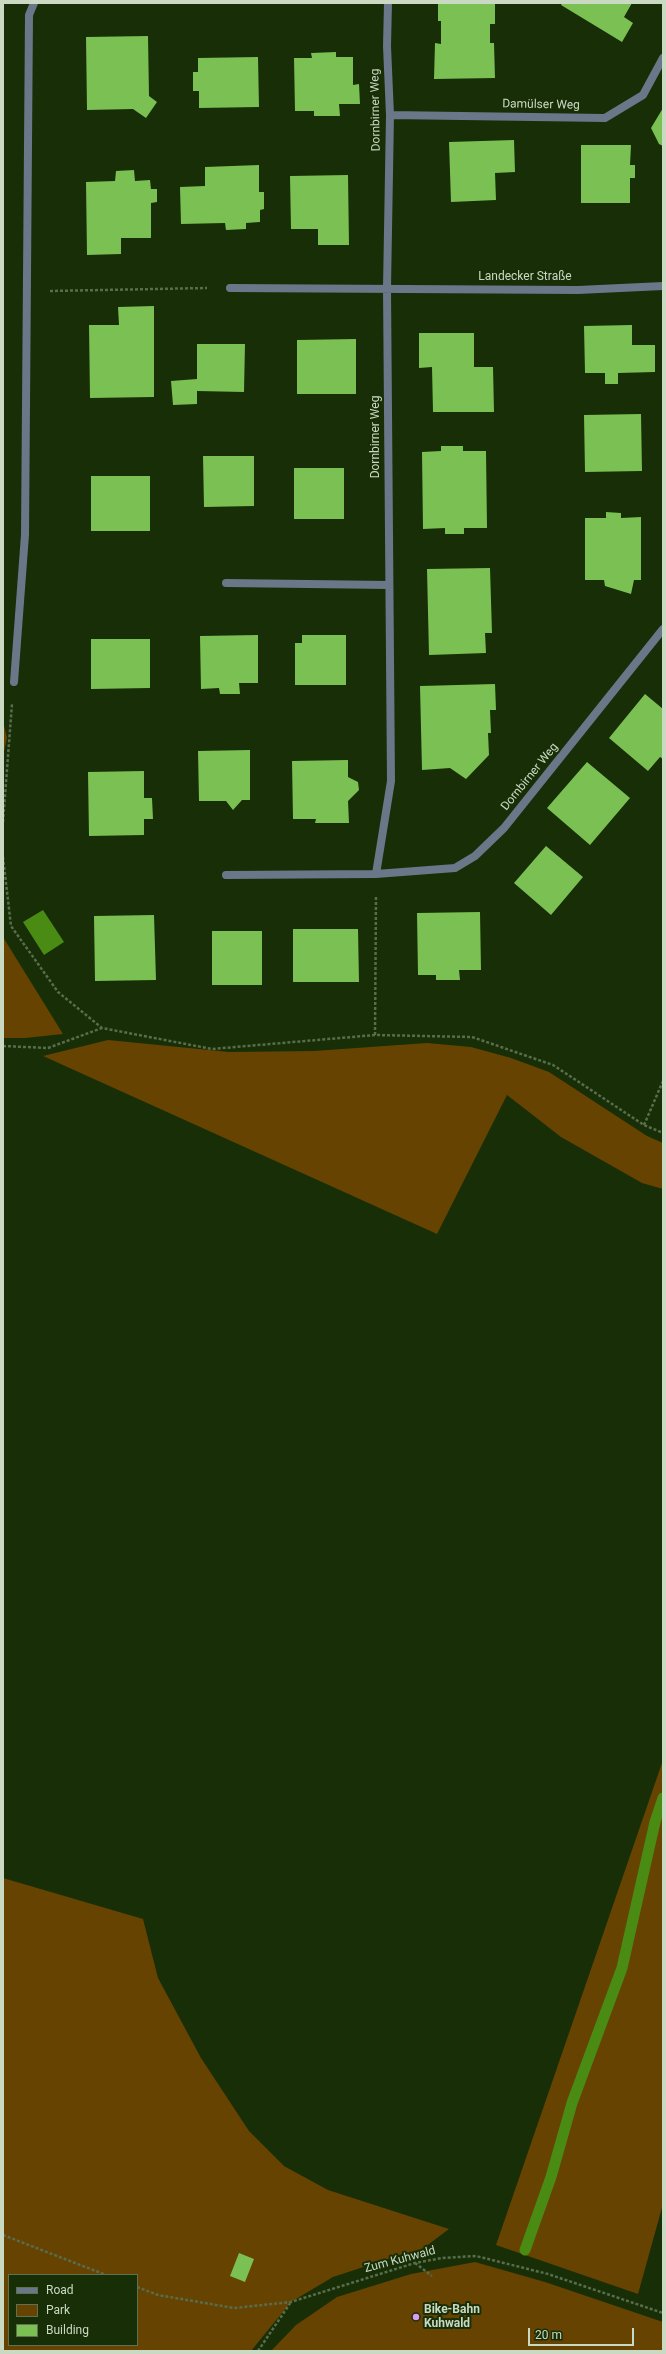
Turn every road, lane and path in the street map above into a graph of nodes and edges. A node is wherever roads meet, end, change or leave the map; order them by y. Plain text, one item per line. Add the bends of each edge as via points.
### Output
1 (34, 3) edge
2 (388, 3) edge
3 (663, 58) edge
4 (390, 115) junction
5 (663, 286) edge
6 (230, 288) joint
7 (387, 288) junction
8 (27, 291) junction
9 (226, 582) dead end
10 (389, 585) junction
11 (663, 629) edge
12 (14, 682) joint
13 (3, 822) edge
14 (3, 858) edge
15 (376, 874) junction
16 (226, 875) dead end
17 (102, 1028) junction
18 (374, 1035) junction
19 (3, 1046) edge
20 (663, 1081) edge
21 (644, 1125) junction
22 (663, 1133) edge
23 (3, 2235) edge
24 (415, 2263) junction
25 (103, 2274) edge
26 (432, 2276) dead end
27 (138, 2287) edge
28 (291, 2302) junction
29 (663, 2313) edge
30 (258, 2351) edge

1 - 8 street via 30,15
2 - 4 street, Dornbirner Weg
3 - 4 street, Damülser Weg via 643,95 605,118
4 - 7 street, Dornbirner Weg
5 - 7 street, Landecker Straße via 578,290
6 - 7 street
6 - 8 path
7 - 10 street, Dornbirner Weg
8 - 12 street via 25,535
9 - 10 street
10 - 15 street, Dornbirner Weg via 390,781
11 - 15 street, Dornbirner Weg via 504,828 475,856 455,868
12 - 13 path
14 - 17 path via 11,926 58,992
15 - 16 street, Dornbirner Weg
15 - 18 path
17 - 18 path via 212,1048
17 - 19 path via 48,1048
18 - 21 path via 472,1037 553,1065
20 - 21 path
21 - 22 path
23 - 25 path
24 - 26 path
24 - 28 path, Zum Kuhwald
24 - 29 path, Zum Kuhwald via 476,2256 548,2274
27 - 28 path, Zum Kuhwald via 158,2295 234,2308
28 - 30 path

